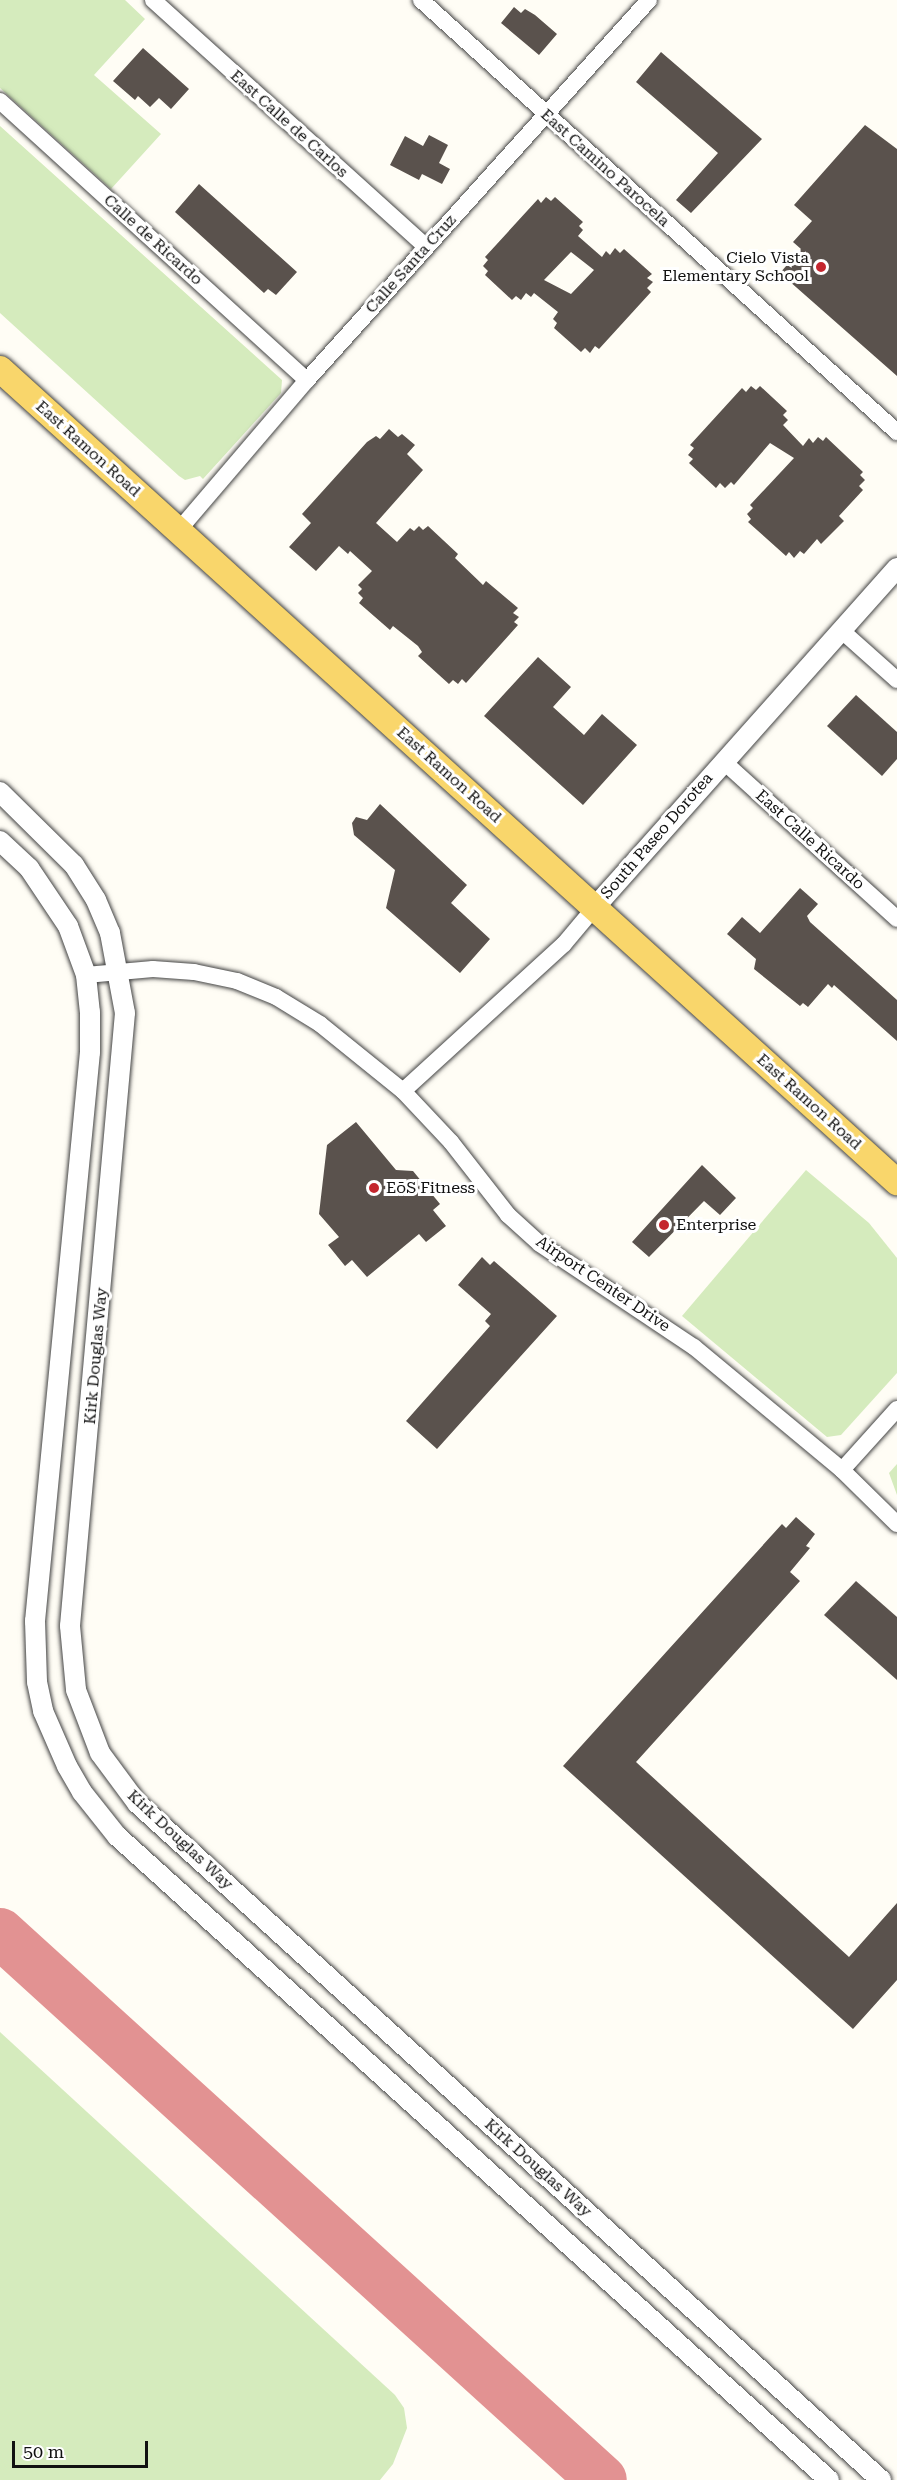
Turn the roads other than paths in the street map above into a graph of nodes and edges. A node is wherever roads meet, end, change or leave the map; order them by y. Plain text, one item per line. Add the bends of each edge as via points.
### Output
1 (153, 0) edge
2 (421, 0) edge
3 (649, 0) edge
4 (0, 100) edge
5 (547, 115) junction
6 (426, 248) junction
7 (0, 369) edge
8 (306, 380) junction
9 (897, 432) edge
10 (178, 531) junction
11 (897, 568) edge
12 (841, 630) junction
13 (897, 680) edge
14 (723, 761) junction
15 (0, 792) edge
16 (0, 841) edge
17 (595, 907) junction
18 (897, 919) edge
19 (119, 971) junction
20 (86, 975) junction
21 (402, 1091) junction
22 (897, 1182) edge
23 (897, 1409) edge
24 (842, 1470) junction
25 (897, 1524) edge
26 (829, 2480) edge
27 (881, 2480) edge

1 - 6 street, East Calle de Carlos
2 - 5 street, East Camino Parocela
3 - 5 street, Calle Santa Cruz
4 - 8 street, Calle de Ricardo
5 - 6 street, Calle Santa Cruz
5 - 9 street, East Camino Parocela
6 - 8 street, Calle Santa Cruz
7 - 10 main road, East Ramon Road
8 - 10 street, Calle Santa Cruz
10 - 17 main road, East Ramon Road
11 - 12 street, South Paseo Dorotea
12 - 13 street
12 - 14 street, South Paseo Dorotea
14 - 17 street, South Paseo Dorotea
14 - 18 street, East Calle Ricardo
15 - 19 street, Kirk Douglas Way via 74,865 110,933
16 - 20 street via 49,894 68,926
17 - 21 street, South Paseo Dorotea via 564,944
17 - 22 main road, East Ramon Road
19 - 20 street, Airport Center Drive
19 - 21 street, Airport Center Drive via 194,972 237,981 276,997 320,1024
19 - 27 street, Kirk Douglas Way via 125,1013 123,1072 70,1626 76,1690 100,1753 136,1803
20 - 26 street via 90,1052 35,1621 39,1692 67,1766 117,1836
21 - 24 street, Airport Center Drive via 452,1142 508,1215 540,1244 686,1341
23 - 24 street
24 - 25 street, Airport Center Drive

